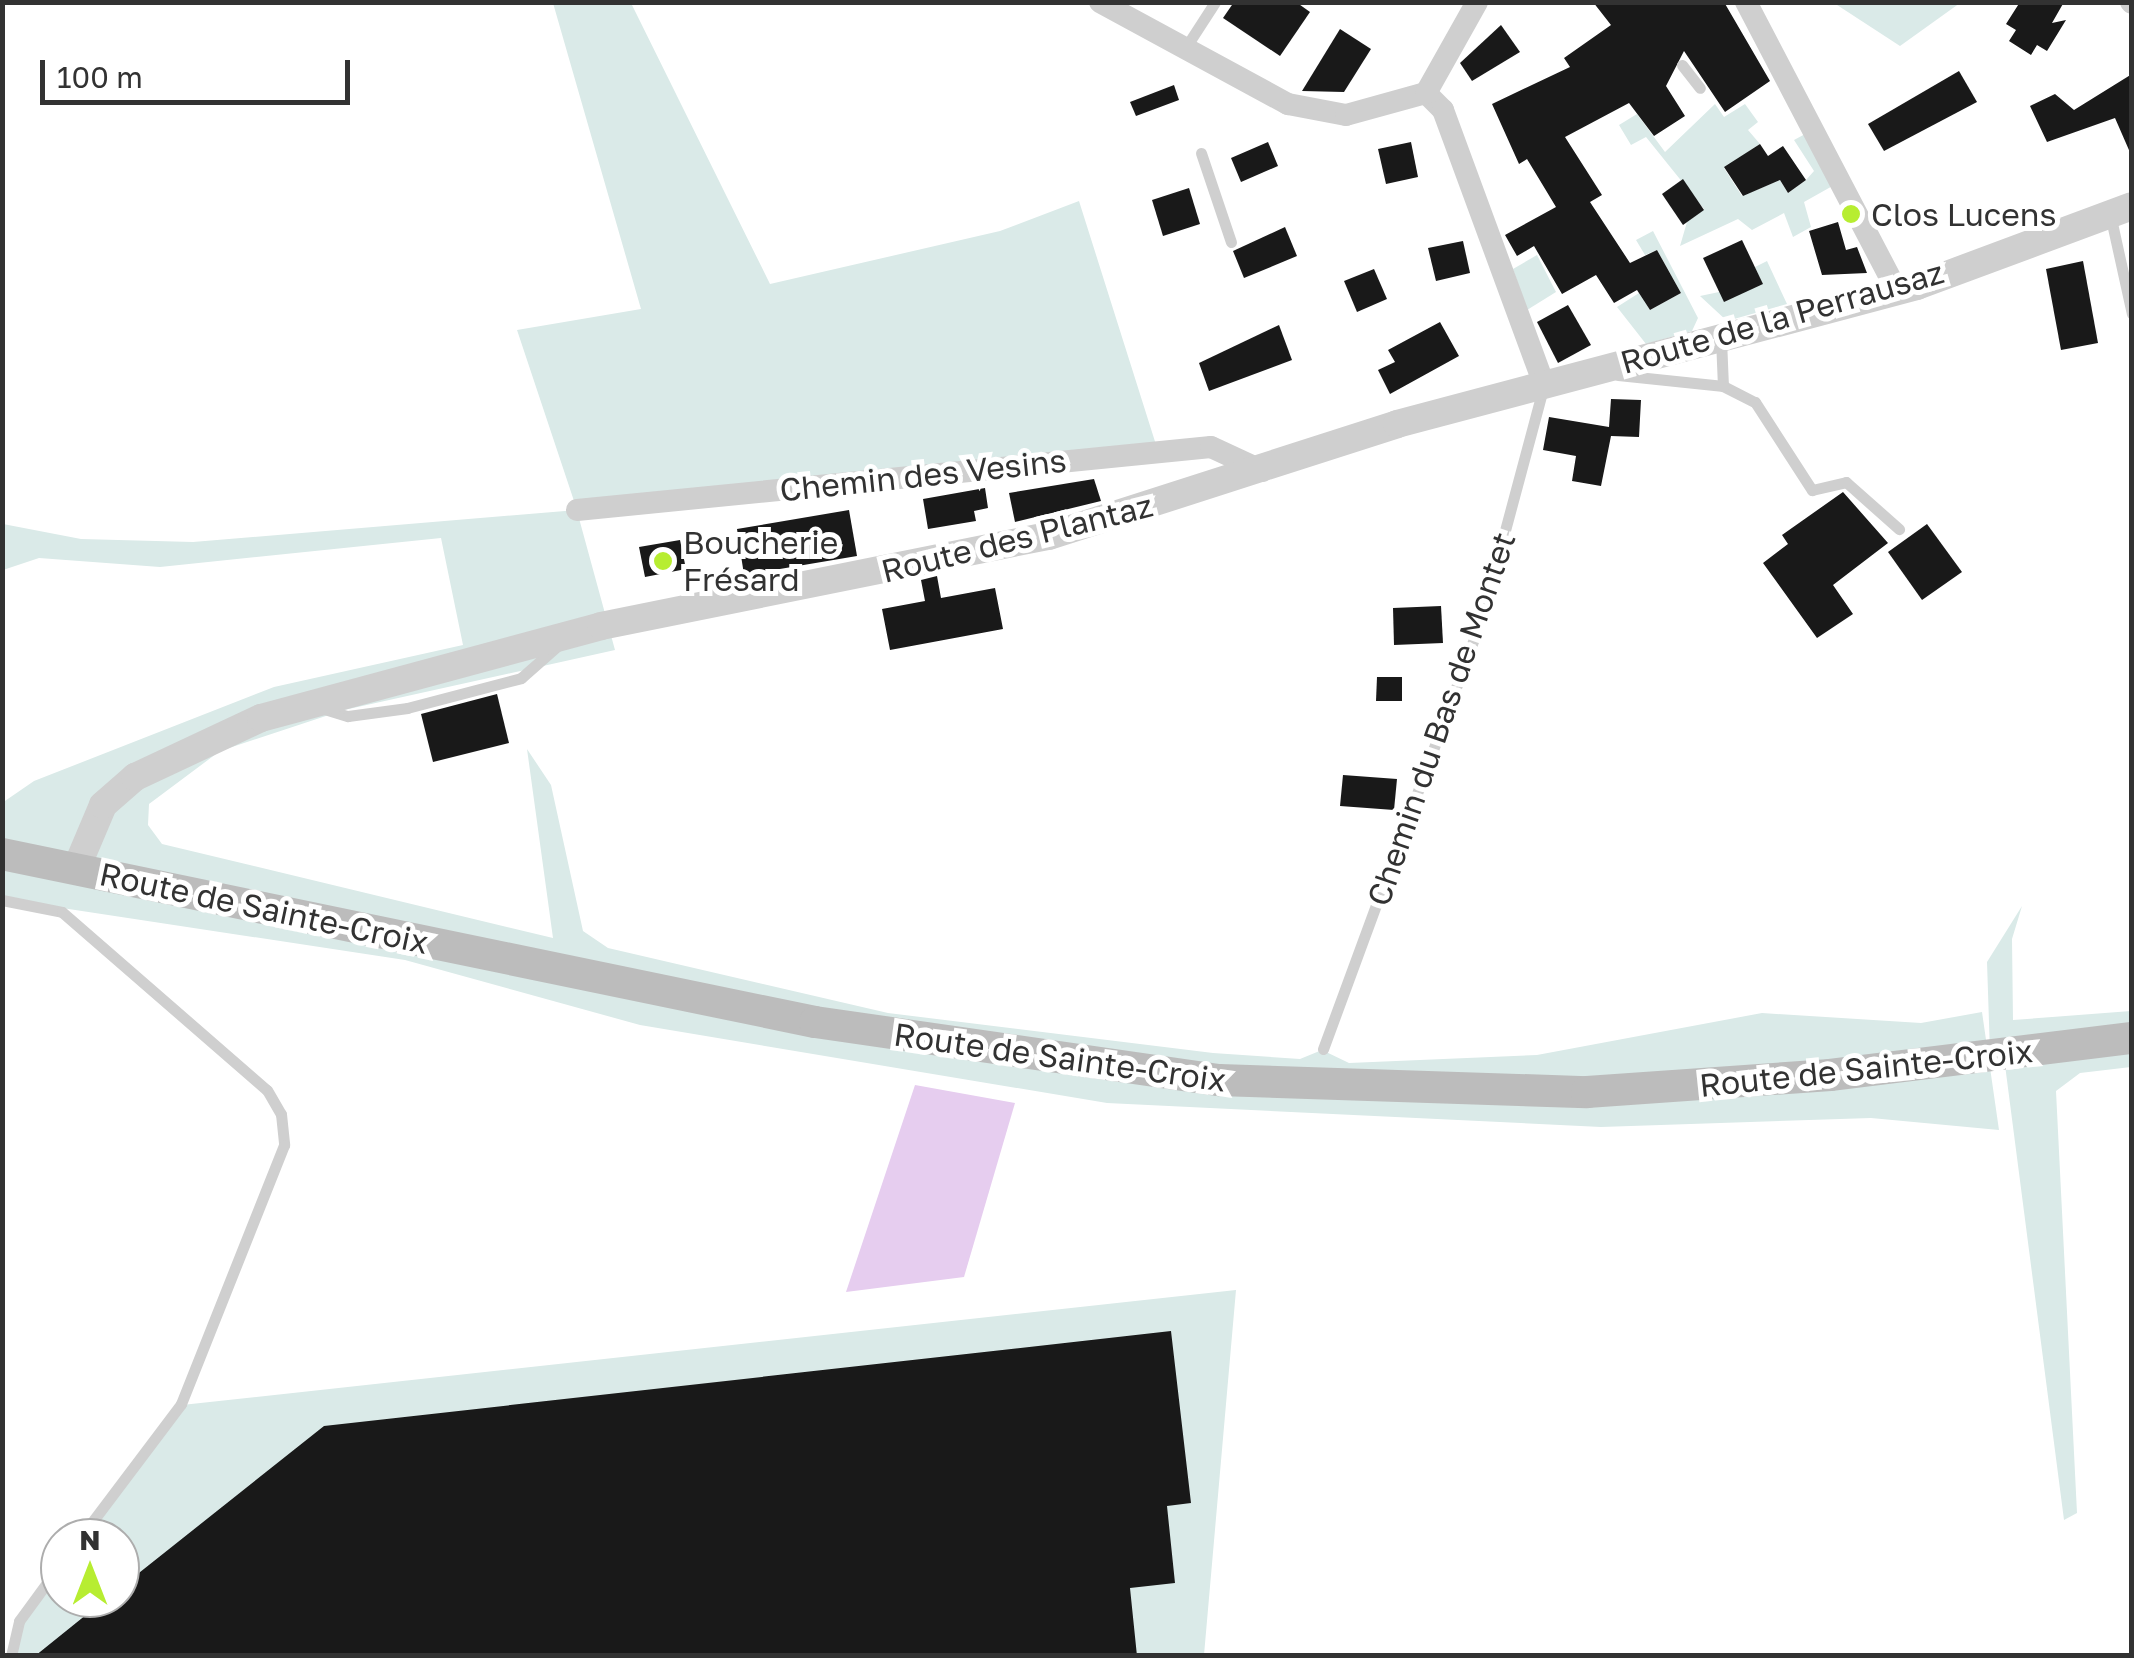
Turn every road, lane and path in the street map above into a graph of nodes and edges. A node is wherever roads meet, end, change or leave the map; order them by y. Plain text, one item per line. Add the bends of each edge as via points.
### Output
1 (1100, 2) edge
2 (1215, 2) edge
3 (1477, 2) edge
4 (1746, 2) edge
5 (1184, 50) junction
6 (1682, 65) dead end
7 (1700, 88) dead end
8 (1426, 92) junction
9 (1201, 153) dead end
10 (2121, 210) edge
11 (1232, 242) dead end
12 (1896, 292) junction
13 (2132, 314) edge
14 (1721, 335) junction
15 (1589, 372) junction
16 (1544, 384) junction
17 (1723, 386) junction
18 (1263, 471) junction
19 (577, 510) dead end
20 (1899, 530) dead end
21 (2, 854) edge
22 (76, 869) junction
23 (2, 900) edge
24 (2132, 1038) edge
25 (1323, 1050) dead end
26 (95, 1518) edge
27 (40, 1592) edge
28 (9, 1650) edge

1 - 5 street
2 - 5 lane
3 - 8 street
4 - 12 street via 1812,115
5 - 8 street via 1288,104 1346,115
6 - 7 lane
8 - 16 street via 1443,110
9 - 11 lane
10 - 12 street, Route de la Perrausaz
10 - 13 lane
12 - 14 street, Route de la Perrausaz
14 - 15 street, Route de la Perrausaz
14 - 17 lane
15 - 16 street, Route de la Perrausaz
15 - 17 lane
16 - 18 street, Route des Plantaz
16 - 25 lane, Chemin du Bas de Montet via 1481,620
17 - 20 lane via 1756,402 1812,490 1846,482
18 - 19 street, Chemin des Vesins via 1212,447
18 - 22 street, Route des Plantaz via 1049,536 567,634 308,704 134,777 103,804
21 - 22 main road, Route de Sainte-Croix
22 - 24 main road, Route de Sainte-Croix via 815,1022 1219,1080 1587,1092 1830,1075
23 - 26 lane via 62,912 267,1090 281,1114 284,1144 181,1404
27 - 28 lane via 19,1620

